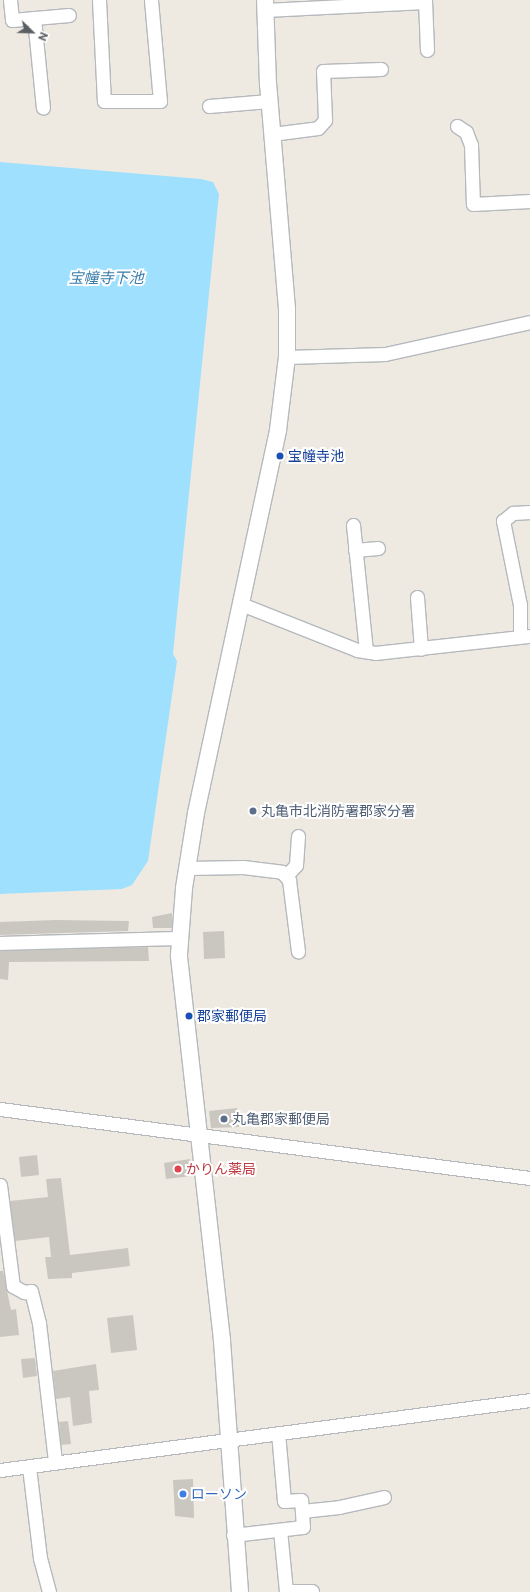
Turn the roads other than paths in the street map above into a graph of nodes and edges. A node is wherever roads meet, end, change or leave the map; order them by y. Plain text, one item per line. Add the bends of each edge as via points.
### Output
1 (10, 0) edge
2 (99, 0) edge
3 (151, 0) edge
4 (425, 1) edge
5 (265, 5) edge
6 (69, 15) dead end
7 (34, 18) junction
8 (427, 50) dead end
9 (381, 69) dead end
10 (269, 101) junction
11 (209, 106) dead end
12 (43, 108) dead end
13 (457, 126) dead end
14 (272, 134) junction
15 (530, 201) edge
16 (530, 322) edge
17 (287, 357) junction
18 (530, 512) edge
19 (353, 525) dead end
20 (378, 548) dead end
21 (355, 550) junction
22 (417, 597) dead end
23 (240, 604) junction
24 (525, 636) edge
25 (421, 649) junction
26 (366, 651) junction
27 (298, 836) dead end
28 (187, 868) junction
29 (286, 876) junction
30 (179, 938) junction
31 (0, 943) edge
32 (298, 951) dead end
33 (0, 1110) edge
34 (199, 1135) junction
35 (530, 1178) edge
36 (0, 1185) edge
37 (530, 1400) edge
38 (278, 1433) junction
39 (228, 1440) junction
40 (55, 1461) junction
41 (29, 1467) junction
42 (0, 1470) edge
43 (384, 1497) dead end
44 (302, 1511) junction
45 (280, 1530) junction
46 (233, 1535) junction
47 (312, 1591) dead end
48 (49, 1592) edge
49 (240, 1592) edge

1 - 7 street via 12,20
2 - 3 street via 104,101 160,101
4 - 5 street
4 - 8 street
5 - 10 street
6 - 7 street
7 - 12 street
9 - 14 street via 324,71 325,120 318,128
10 - 11 street
10 - 14 street
13 - 15 street via 466,132 471,146 473,204
14 - 17 street via 286,309
16 - 17 street via 385,354
17 - 23 street via 278,430
18 - 24 street via 512,513 503,521
19 - 21 street
20 - 21 street
21 - 26 street
22 - 25 street
23 - 26 street
23 - 28 street
24 - 25 street
25 - 26 street
27 - 29 street via 296,866
28 - 29 street via 243,867 282,872
28 - 30 street
29 - 32 street via 290,880
30 - 31 street
30 - 34 street via 181,986
33 - 34 street
34 - 35 street
34 - 39 street via 222,1340
36 - 40 street via 12,1286 24,1292 31,1291 39,1323
37 - 38 street
38 - 39 street
38 - 44 street via 284,1501 301,1500
39 - 40 street
39 - 46 street
40 - 41 street
41 - 42 street
41 - 48 street via 40,1558
43 - 44 street via 339,1507
44 - 45 street via 304,1527
45 - 46 street
45 - 47 street via 286,1591
46 - 49 street

